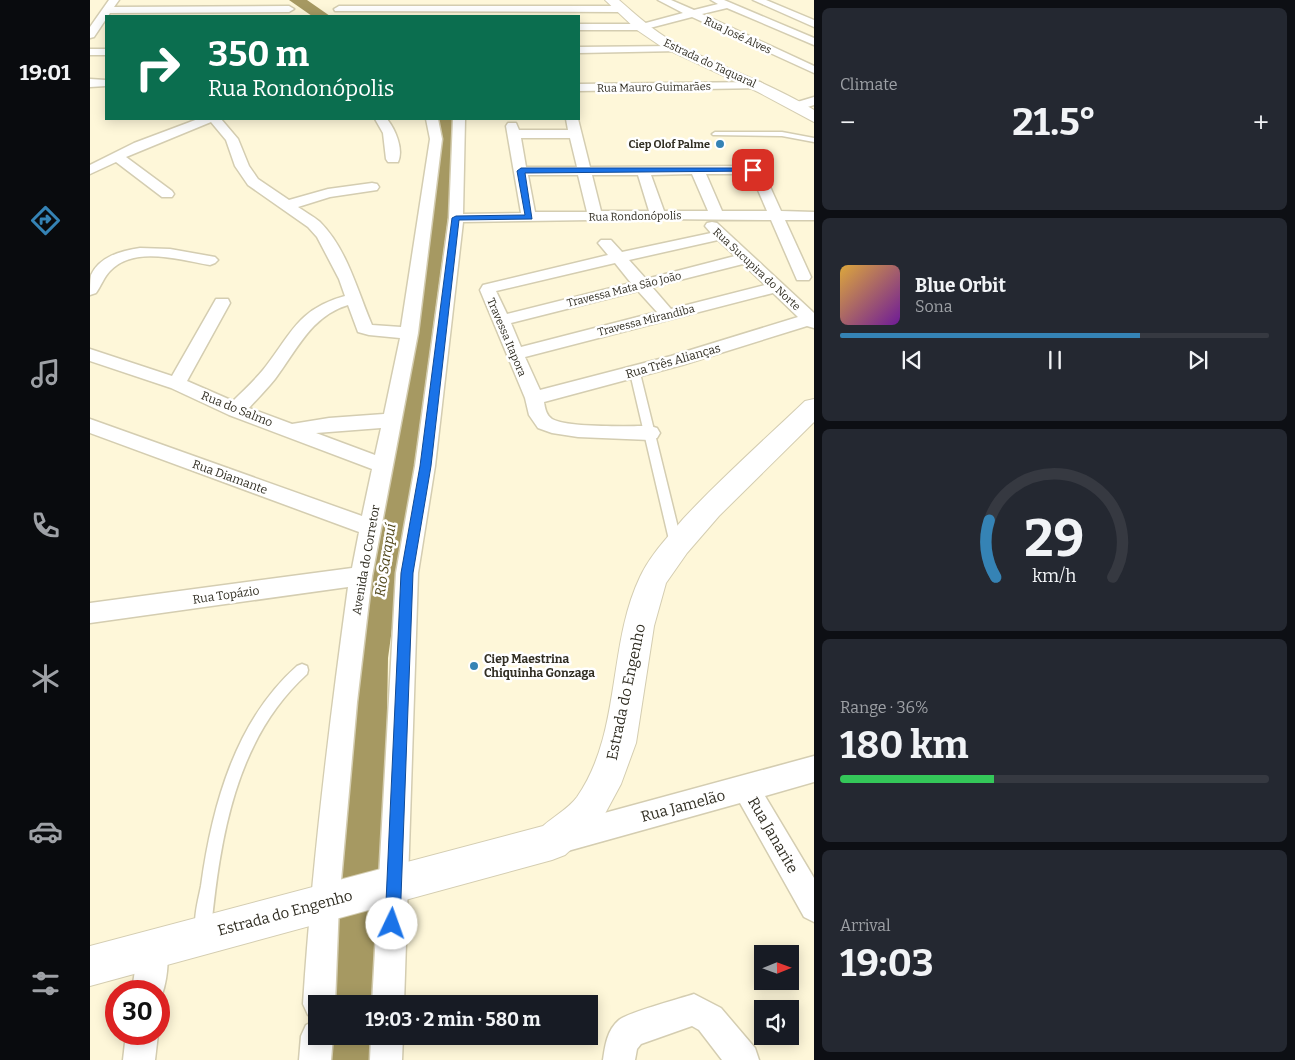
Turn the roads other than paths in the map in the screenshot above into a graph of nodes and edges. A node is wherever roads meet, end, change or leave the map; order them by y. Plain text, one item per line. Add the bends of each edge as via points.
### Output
1 (114, 0) edge
2 (276, 0) edge
3 (663, 0) edge
4 (716, 0) edge
5 (758, 0) edge
6 (616, 4) edge
7 (727, 5) junction
8 (289, 9) junction
9 (107, 10) junction
10 (693, 14) junction
11 (298, 15) edge
12 (349, 15) edge
13 (814, 24) edge
14 (580, 27) edge
15 (642, 27) junction
16 (105, 29) edge
17 (92, 32) edge
18 (814, 42) edge
19 (675, 48) junction
20 (580, 50) edge
21 (90, 52) edge
22 (105, 52) edge
23 (814, 57) edge
24 (797, 62) junction
25 (814, 70) edge
26 (90, 83) edge
27 (105, 83) edge
28 (760, 86) junction
29 (580, 88) edge
30 (814, 101) edge
31 (798, 106) junction
32 (814, 117) edge
33 (206, 120) edge
34 (209, 120) edge
35 (382, 120) edge
36 (432, 120) edge
37 (459, 120) edge
38 (524, 120) edge
39 (572, 120) edge
40 (509, 130) junction
41 (574, 134) junction
42 (715, 134) dead end
43 (814, 140) edge
44 (116, 156) junction
45 (393, 159) dead end
46 (90, 170) edge
47 (643, 170) junction
48 (697, 170) junction
49 (521, 171) junction
50 (584, 171) junction
51 (372, 187) dead end
52 (167, 194) dead end
53 (285, 206) junction
54 (658, 215) junction
55 (717, 215) junction
56 (595, 216) junction
57 (700, 216) junction
58 (775, 216) junction
59 (814, 216) edge
60 (456, 218) junction
61 (529, 218) junction
62 (721, 234) junction
63 (606, 243) dead end
64 (619, 258) junction
65 (747, 258) junction
66 (210, 260) dead end
67 (98, 265) edge
68 (808, 277) edge
69 (772, 283) junction
70 (642, 284) junction
71 (90, 290) edge
72 (353, 299) junction
73 (222, 303) dead end
74 (667, 314) junction
75 (500, 320) junction
76 (812, 321) edge
77 (410, 333) junction
78 (515, 354) junction
79 (90, 355) edge
80 (635, 373) junction
81 (177, 384) junction
82 (534, 398) junction
83 (814, 407) edge
84 (236, 410) junction
85 (392, 421) junction
86 (90, 426) edge
87 (290, 431) junction
88 (650, 433) junction
89 (384, 466) junction
90 (371, 528) junction
91 (677, 545) junction
92 (361, 576) junction
93 (90, 613) edge
94 (302, 670) dead end
95 (814, 769) edge
96 (746, 788) junction
97 (552, 842) junction
98 (386, 886) junction
99 (333, 900) junction
100 (814, 907) edge
101 (202, 935) junction
102 (153, 949) junction
103 (90, 966) edge
104 (149, 980) edge
105 (320, 995) edge
106 (388, 995) edge
107 (141, 1045) edge
108 (317, 1045) edge
109 (387, 1045) edge
110 (139, 1060) edge
111 (316, 1060) edge
112 (386, 1060) edge
113 (619, 1060) edge
114 (743, 1060) edge

1 - 9 street
2 - 8 street
3 - 10 street, Rua José Alves
4 - 7 street
5 - 13 street
6 - 12 street via 336,7
6 - 15 street, Estrada do Taquaral
7 - 10 street
7 - 18 street
8 - 9 street
8 - 11 street
9 - 17 street
10 - 15 street
10 - 24 street, Rua José Alves
14 - 15 street
15 - 19 street, Estrada do Taquaral
16 - 17 street
19 - 20 street
19 - 28 street, Estrada do Taquaral
21 - 22 street
23 - 24 street
24 - 25 street, Rua José Alves
26 - 27 street
28 - 29 street, Rua Mauro Guimarães
28 - 31 street, Estrada do Taquaral
30 - 31 street
31 - 32 street, Estrada do Taquaral
33 - 44 street
34 - 53 street via 232,139 247,176
35 - 45 street via 390,131
36 - 77 street, Avenida do Corretor via 436,139
37 - 60 street
38 - 40 street
39 - 41 street
40 - 41 street
40 - 49 street
41 - 50 street
42 - 43 lane via 782,134
44 - 46 street
44 - 52 street
47 - 48 street
47 - 50 street
47 - 54 street
48 - 55 street
48 - 58 street via 748,169 756,172
49 - 50 street
49 - 61 street
50 - 56 street
51 - 53 street via 328,193
53 - 72 street via 313,224 323,235 347,279
54 - 56 street, Rua Rondonópolis
54 - 57 street, Rua Rondonópolis
55 - 57 street, Rua Rondonópolis
55 - 58 street, Rua Rondonópolis
56 - 61 street, Rua Rondonópolis
57 - 62 street, Rua Sucupira do Norte
58 - 59 street, Rua Rondonópolis
58 - 68 street
60 - 61 street, Rua Rondonópolis
60 - 98 street via 425,466 407,573
62 - 64 street, Travessa Itapora
62 - 65 street, Rua Sucupira do Norte
63 - 64 street
64 - 70 street
64 - 75 street, Travessa Itapora via 489,288
65 - 69 street, Rua Sucupira do Norte
65 - 70 street, Travessa Mata São João
66 - 67 street via 145,252 124,255
67 - 71 street
68 - 69 street, Travessa Mirandiba
69 - 74 street, Travessa Mirandiba
69 - 76 street, Rua Sucupira do Norte
70 - 74 street
70 - 75 street, Travessa Mata São João
72 - 77 street via 364,328
72 - 84 street via 335,302 313,316 296,333 268,377
73 - 81 street
74 - 78 street, Travessa Mirandiba
75 - 78 street, Travessa Itapora
76 - 80 street, Rua Três Alianças
77 - 85 street, Avenida do Corretor
78 - 82 street, Travessa Itapora
79 - 81 street, Rua do Salmo
80 - 82 street, Rua Três Alianças
80 - 88 lane
81 - 84 street, Rua do Salmo
82 - 88 street, Travessa Itapora via 539,417 552,427
83 - 91 street, Estrada do Engenho via 709,509
84 - 87 street, Rua do Salmo
85 - 87 street via 352,421
85 - 89 street, Avenida do Corretor
86 - 90 street, Rua Diamante
87 - 89 street, Rua do Salmo
88 - 91 lane
89 - 90 street, Avenida do Corretor
90 - 92 street, Avenida do Corretor
91 - 97 street, Estrada do Engenho via 653,579 640,626 619,744 604,784 588,811
92 - 93 street, Rua Topázio
92 - 99 street, Avenida do Corretor via 345,702
94 - 101 lane via 265,712 236,770 221,815 210,867
95 - 96 street, Rua Jamelão
96 - 97 street, Rua Jamelão
96 - 100 street, Rua Janarite
97 - 98 street, Estrada do Engenho
98 - 99 street, Estrada do Engenho
98 - 106 street
99 - 101 street, Estrada do Engenho
99 - 105 street, Avenida do Corretor
101 - 102 street, Estrada do Engenho
102 - 103 street, Estrada do Engenho
102 - 104 street
107 - 110 street
108 - 111 street
109 - 112 street
113 - 114 street via 622,1042 631,1032 694,1010 710,1019

